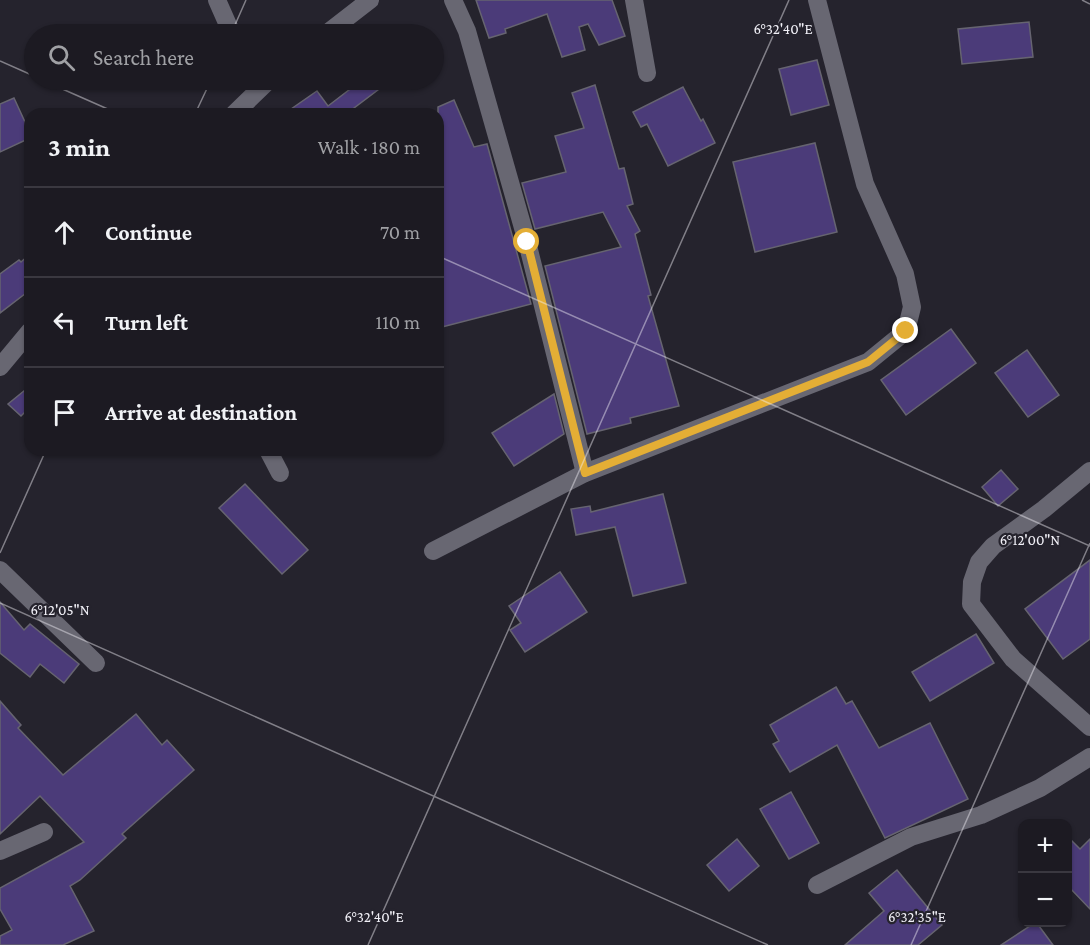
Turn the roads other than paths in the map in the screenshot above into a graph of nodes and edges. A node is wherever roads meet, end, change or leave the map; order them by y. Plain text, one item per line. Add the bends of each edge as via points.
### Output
1 (217, 0) edge
2 (370, 0) edge
3 (453, 0) edge
4 (634, 0) edge
5 (817, 0) edge
6 (228, 24) edge
7 (339, 24) edge
8 (647, 73) dead end
9 (259, 90) edge
10 (240, 108) edge
11 (24, 338) edge
12 (0, 368) edge
13 (271, 456) edge
14 (1090, 471) edge
15 (280, 473) dead end
16 (585, 473) junction
17 (433, 552) dead end
18 (0, 570) edge
19 (96, 663) dead end
20 (1090, 727) edge
21 (1090, 757) edge
22 (44, 832) dead end
23 (0, 851) edge
24 (817, 885) dead end

1 - 6 street
2 - 7 street
3 - 16 street via 467,31 527,242
4 - 8 street
5 - 16 street via 865,184 905,274 912,307 906,331 868,362
9 - 10 street
11 - 12 street
13 - 15 street
14 - 20 street via 993,546 979,562 972,582 971,604 1013,659
16 - 17 street
18 - 19 street
21 - 24 street via 1040,788 981,815 911,837
22 - 23 street

